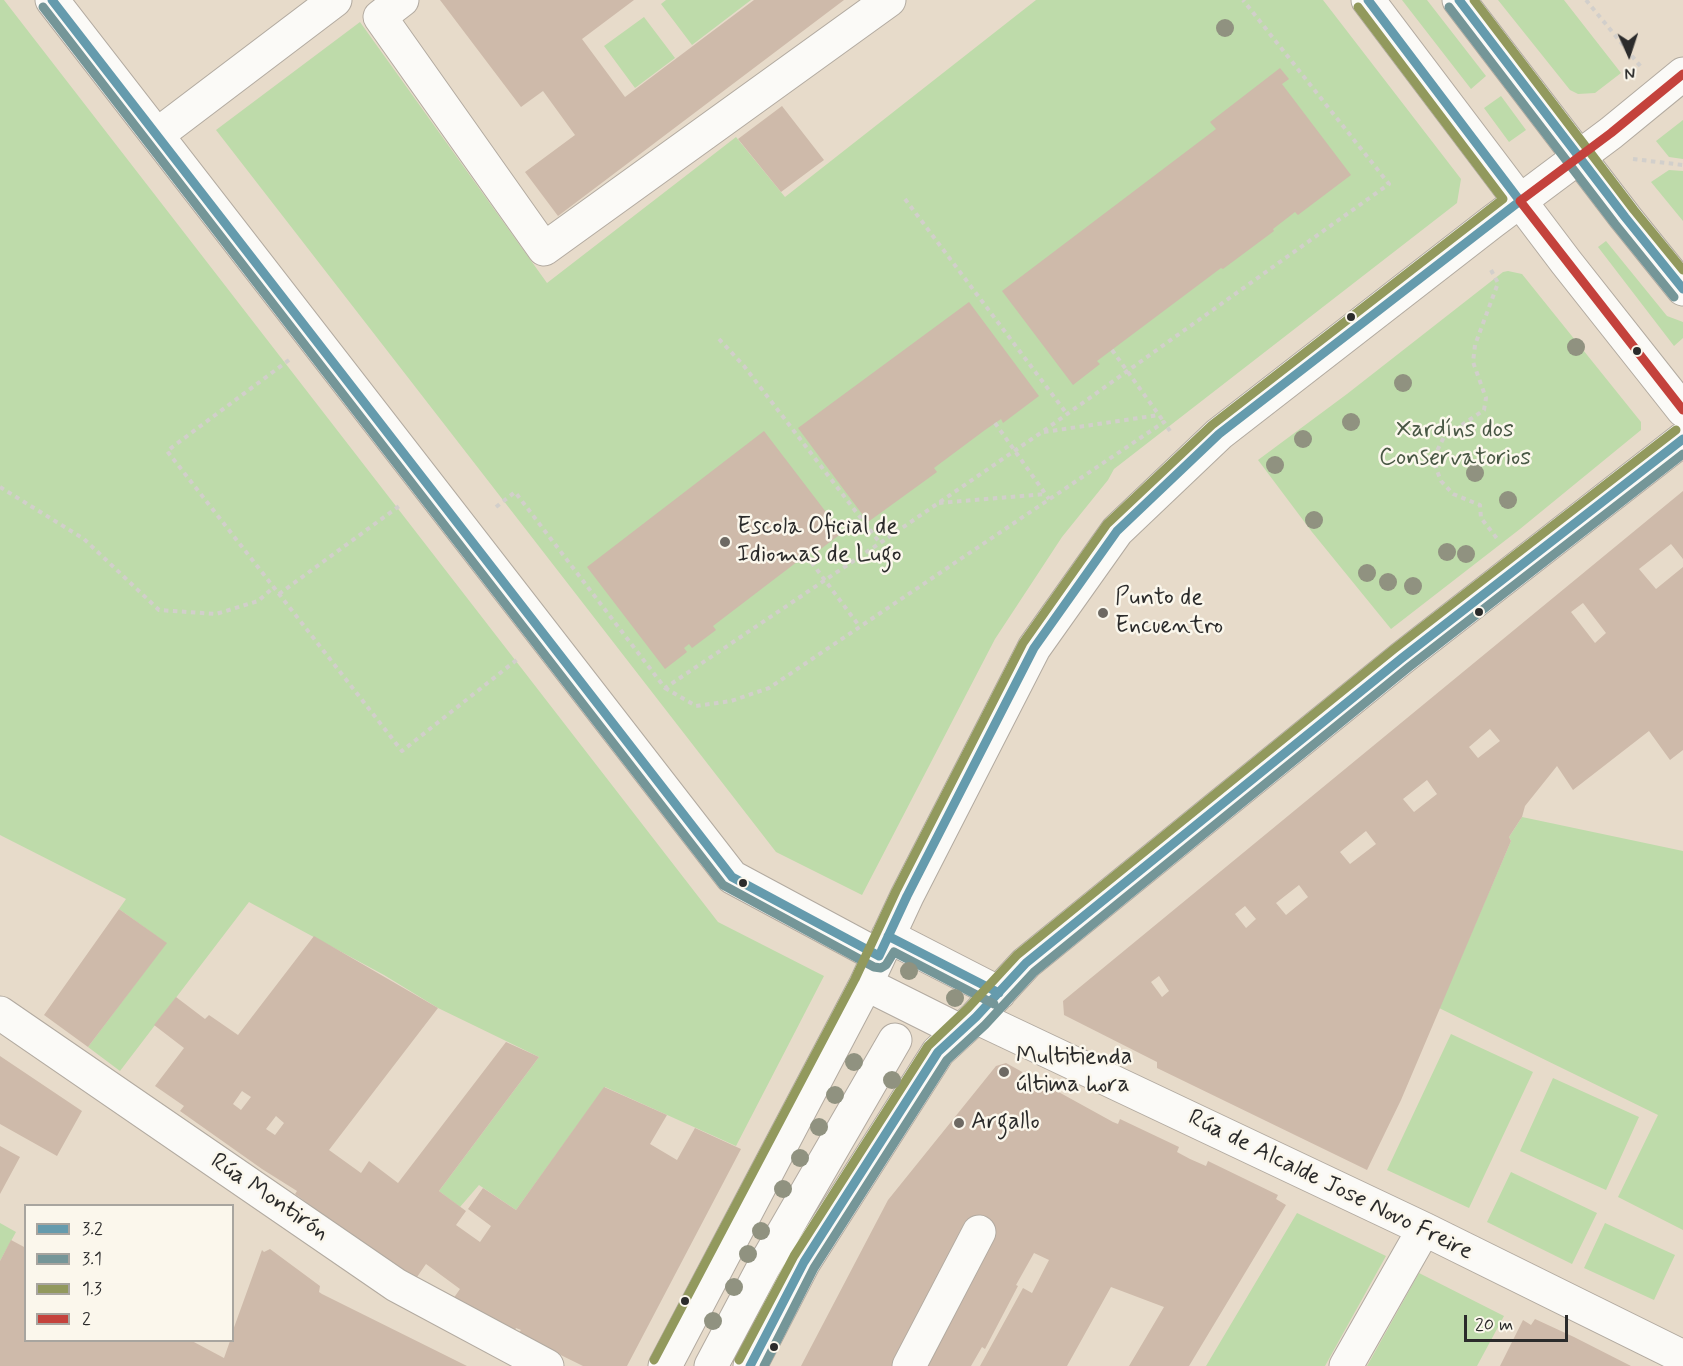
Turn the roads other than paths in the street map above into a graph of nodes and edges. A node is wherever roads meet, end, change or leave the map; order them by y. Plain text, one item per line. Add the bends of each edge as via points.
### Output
1 (52, 0) edge
2 (335, 0) edge
3 (402, 0) edge
4 (889, 0) edge
5 (1368, 0) edge
6 (1459, 0) edge
7 (1683, 74) edge
8 (157, 135) junction
9 (1580, 156) junction
10 (1520, 201) junction
11 (1683, 289) edge
12 (1683, 410) edge
13 (1683, 439) edge
14 (878, 959) junction
15 (999, 993) junction
16 (0, 1013) edge
17 (968, 1024) junction
18 (895, 1040) dead end
19 (1424, 1229) junction
20 (979, 1232) dead end
21 (1683, 1357) edge
22 (547, 1366) edge
23 (665, 1366) edge
24 (711, 1366) edge
25 (750, 1366) edge
26 (909, 1366) edge
27 (1346, 1366) edge

1 - 8 street
2 - 8 street
3 - 4 street via 380,16 544,249
5 - 10 street
6 - 9 street
7 - 9 street
8 - 14 street via 732,877
9 - 10 street
9 - 11 street
10 - 12 street
10 - 14 street via 1219,434 1117,531 1034,648 906,896
13 - 15 street via 1393,666 1026,963
14 - 15 street
14 - 17 street, Rúa de Alcalde Jose Novo Freire
14 - 23 street
15 - 17 street
16 - 22 street, Rúa Montirón via 396,1285
17 - 19 street, Rúa de Alcalde Jose Novo Freire
17 - 25 street via 938,1052 804,1262
18 - 24 street
19 - 21 street, Rúa de Alcalde Jose Novo Freire
19 - 27 street
20 - 26 street

